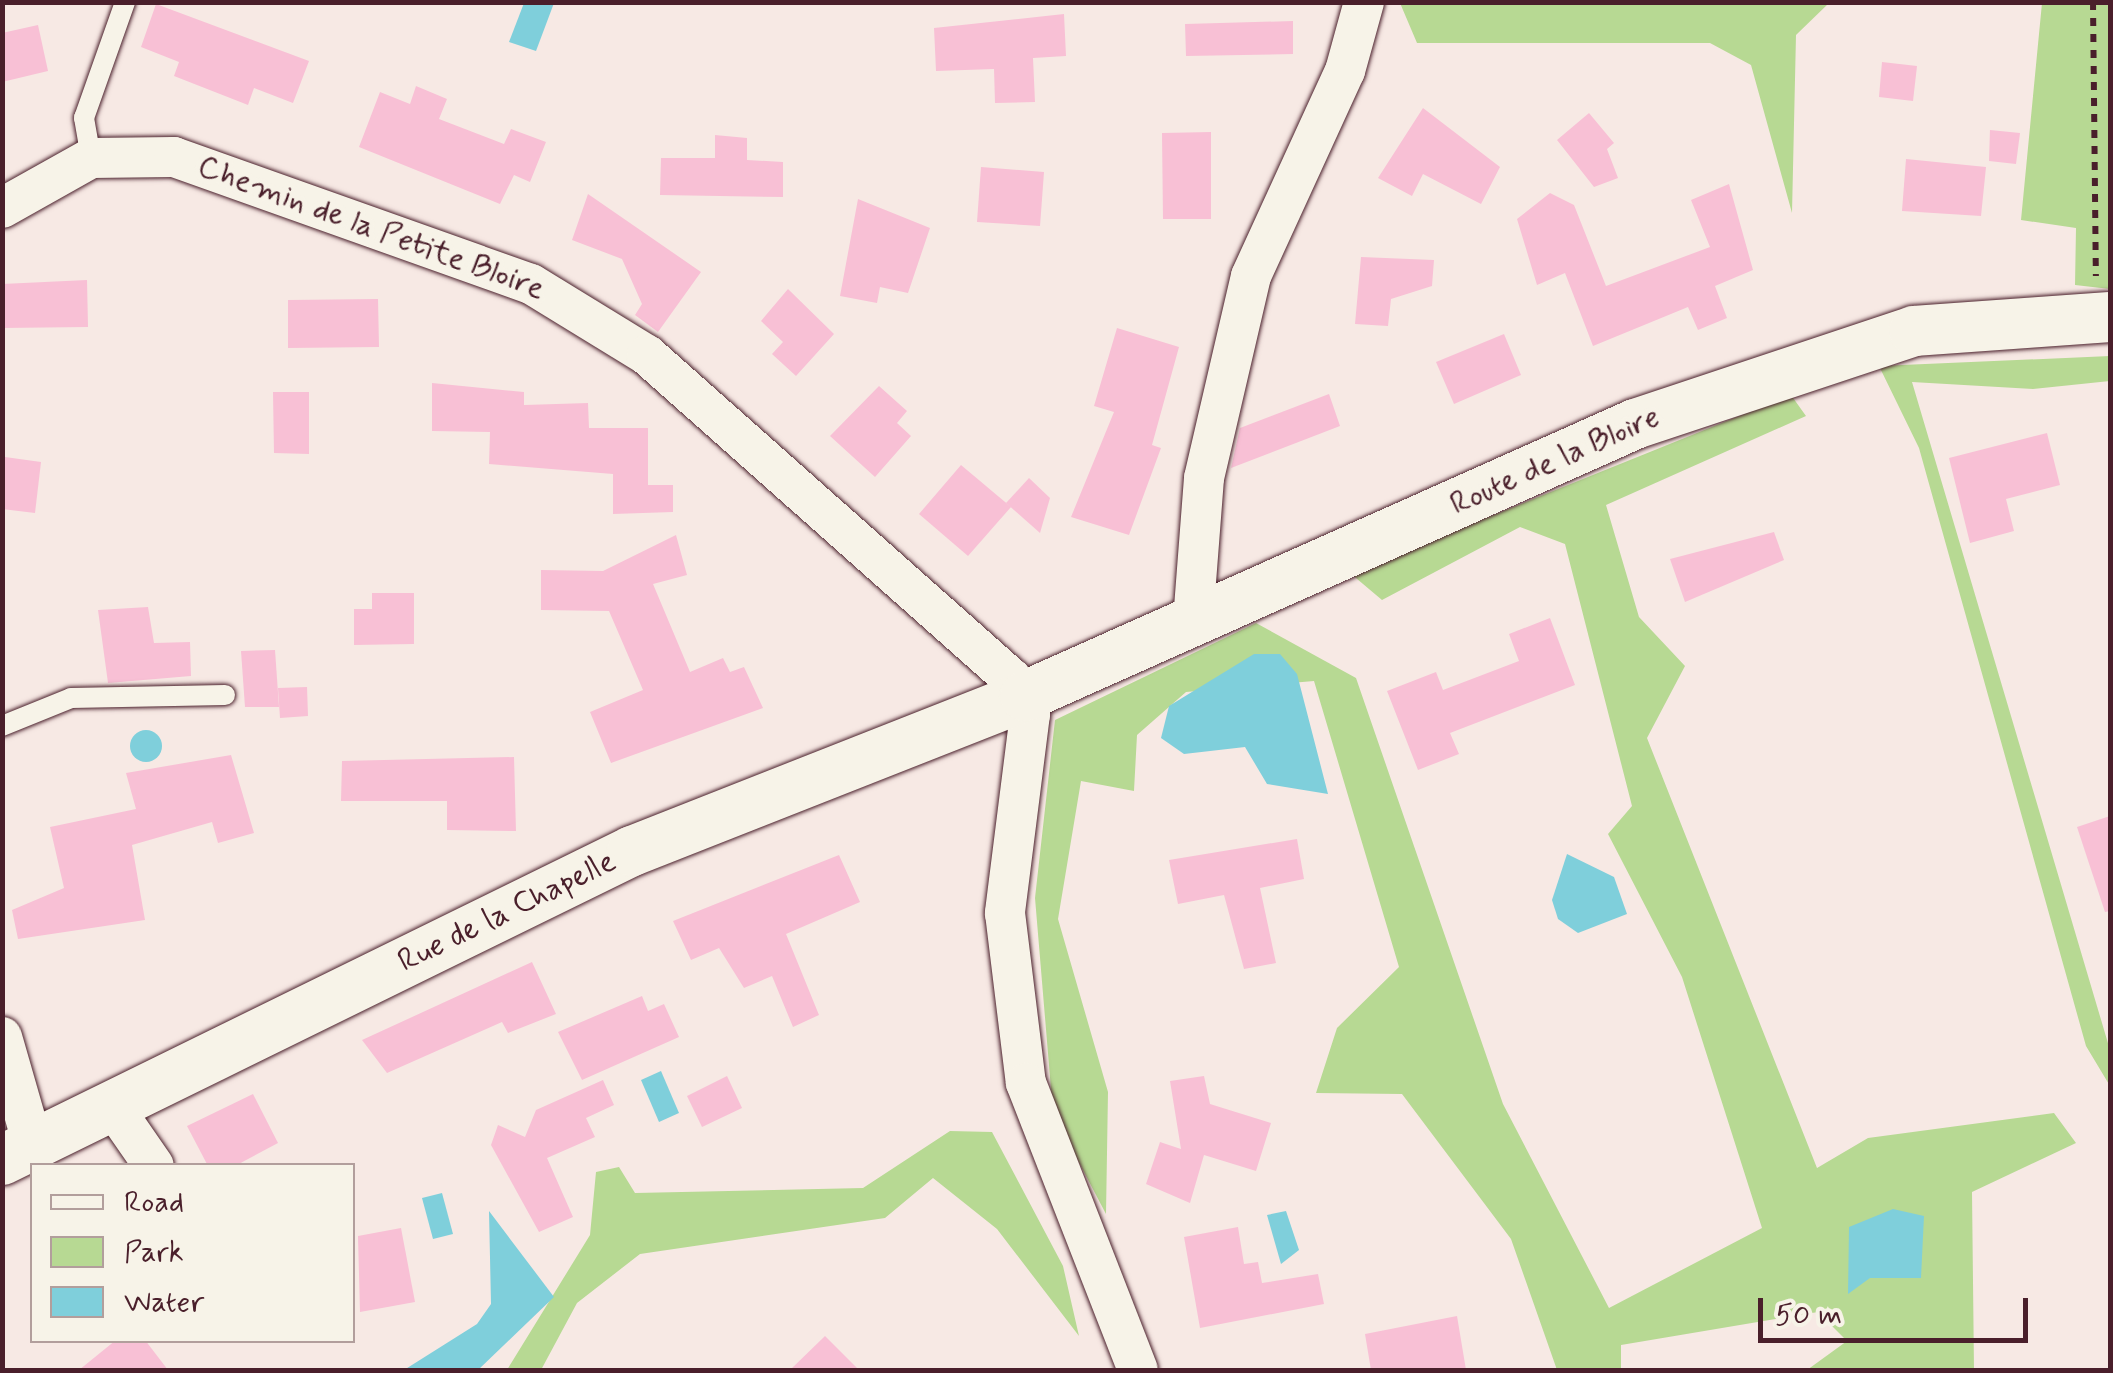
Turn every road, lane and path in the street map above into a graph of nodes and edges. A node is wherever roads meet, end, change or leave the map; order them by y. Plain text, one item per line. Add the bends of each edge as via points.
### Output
1 (124, 2) edge
2 (1364, 2) edge
3 (2093, 2) edge
4 (91, 158) junction
5 (2, 208) edge
6 (2103, 317) edge
7 (1194, 621) junction
8 (225, 695) dead end
9 (1024, 696) junction
10 (2, 726) edge
11 (2, 1038) edge
12 (111, 1104) junction
13 (18, 1153) edge
14 (152, 1163) edge
15 (1138, 1370) edge

1 - 4 lane via 84,118
2 - 7 street via 1345,70 1251,276 1204,478
3 - 6 path
4 - 5 street, Chemin de la Petite Bloire
4 - 9 street, Chemin de la Petite Bloire via 174,157 440,247 574,304 662,368
6 - 7 street, Route de la Bloire via 1914,331 1740,383
7 - 9 street, Route de la Bloire
8 - 10 lane via 71,698
9 - 12 street, Rue de la Chapelle via 632,851
9 - 15 street via 1029,755 1007,858 1011,1001 1026,1083
11 - 13 street
12 - 13 street, Rue de la Chapelle
12 - 14 street

